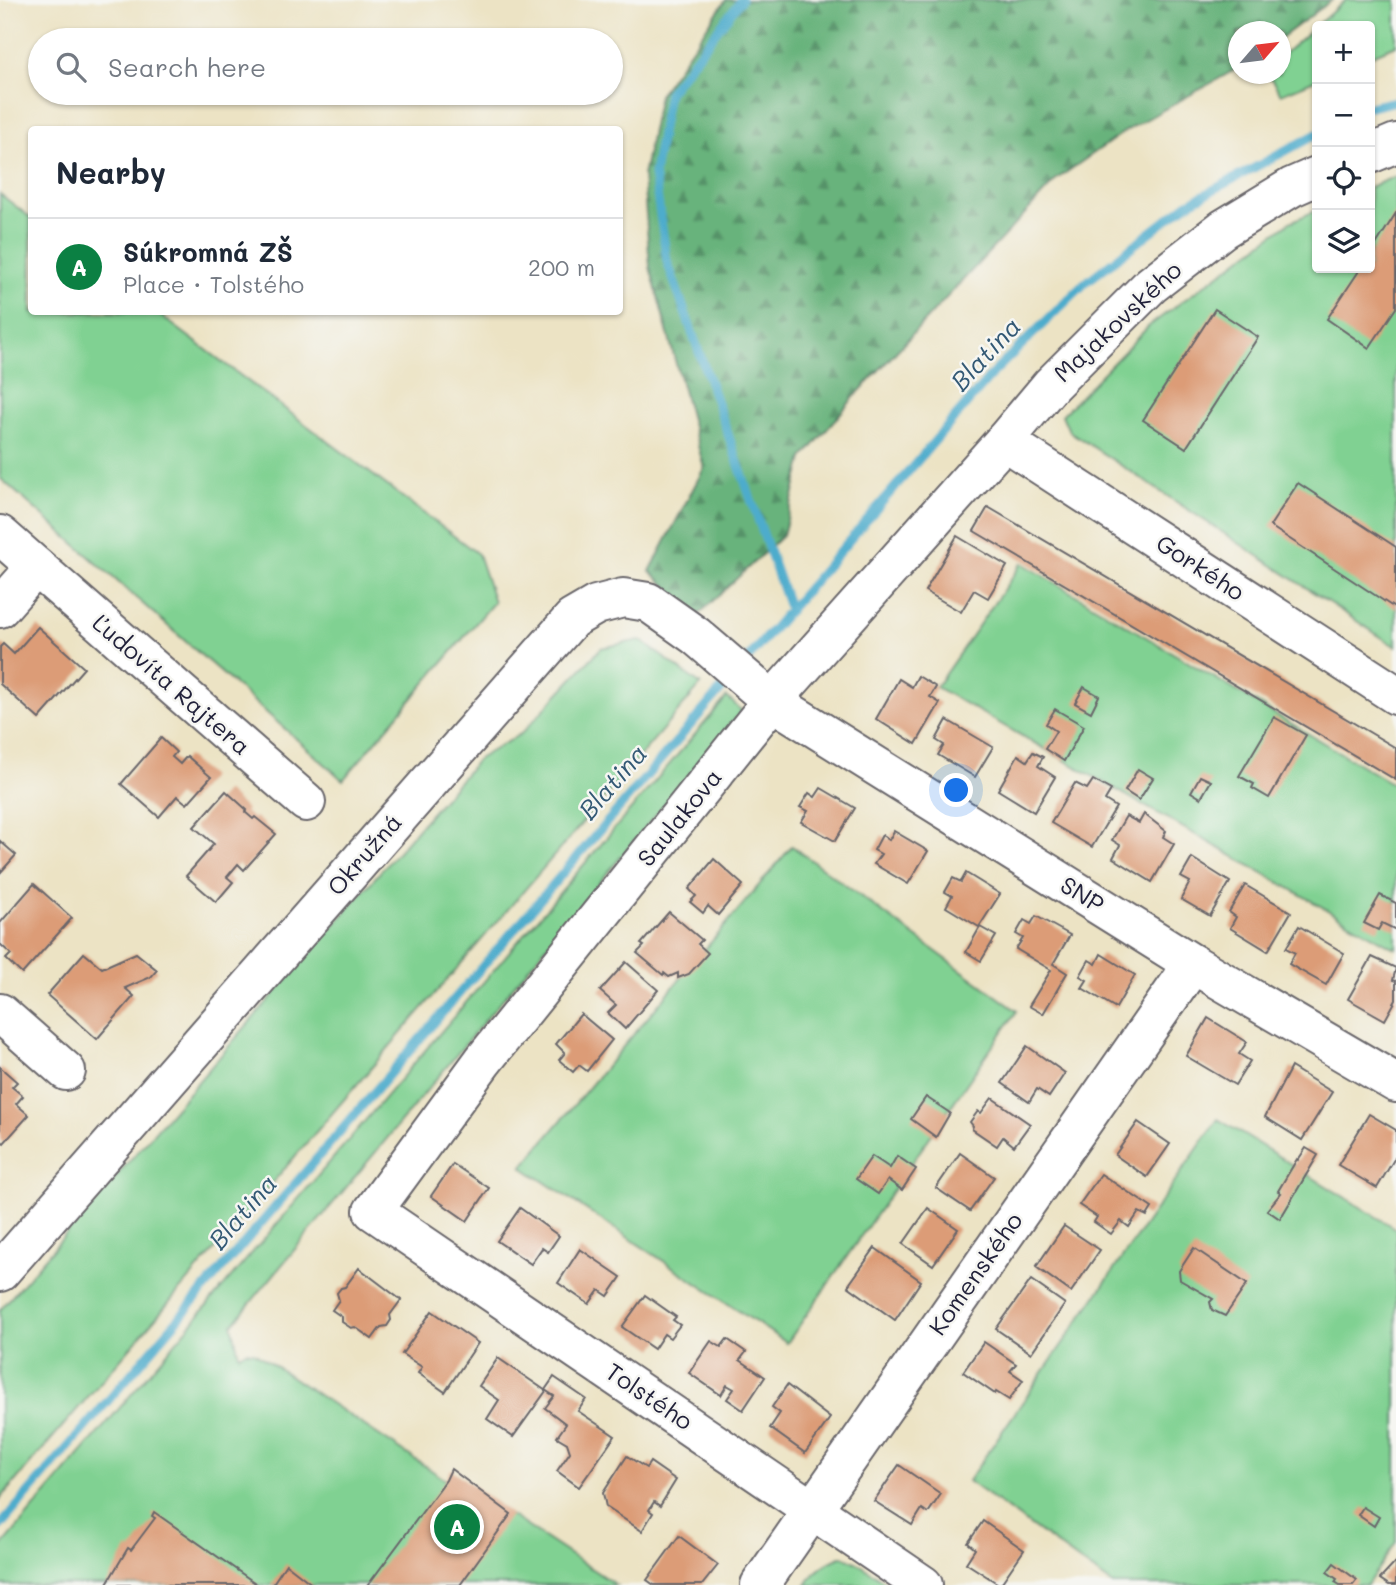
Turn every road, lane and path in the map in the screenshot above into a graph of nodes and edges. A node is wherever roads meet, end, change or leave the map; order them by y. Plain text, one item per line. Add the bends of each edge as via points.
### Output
1 (1396, 143) edge
2 (1375, 152) edge
3 (1312, 178) edge
4 (1004, 441) junction
5 (0, 536) edge
6 (36, 567) junction
7 (0, 608) edge
8 (763, 694) junction
9 (1396, 695) edge
10 (306, 802) dead end
11 (1193, 964) junction
12 (0, 1013) edge
13 (66, 1072) dead end
14 (1396, 1083) edge
15 (373, 1211) joint
16 (0, 1272) edge
17 (813, 1508) junction
18 (760, 1585) edge
19 (923, 1585) edge

1 - 2 street
3 - 4 street, Majakovského via 1223,229 1150,285 1051,385
4 - 8 street, Saulakova
4 - 9 street, Gorkého
5 - 6 street, Ľudovíta Rajtera
6 - 7 street
6 - 10 street, Ľudovíta Rajtera
8 - 11 street, SNP
8 - 15 street, Saulakova
8 - 16 street, Okružná via 648,602 623,598 596,605 572,619
11 - 14 street, SNP
11 - 17 street, Komenského
12 - 13 street
15 - 17 street, Tolstého
17 - 18 street, Komenského
17 - 19 street, Tolstého

